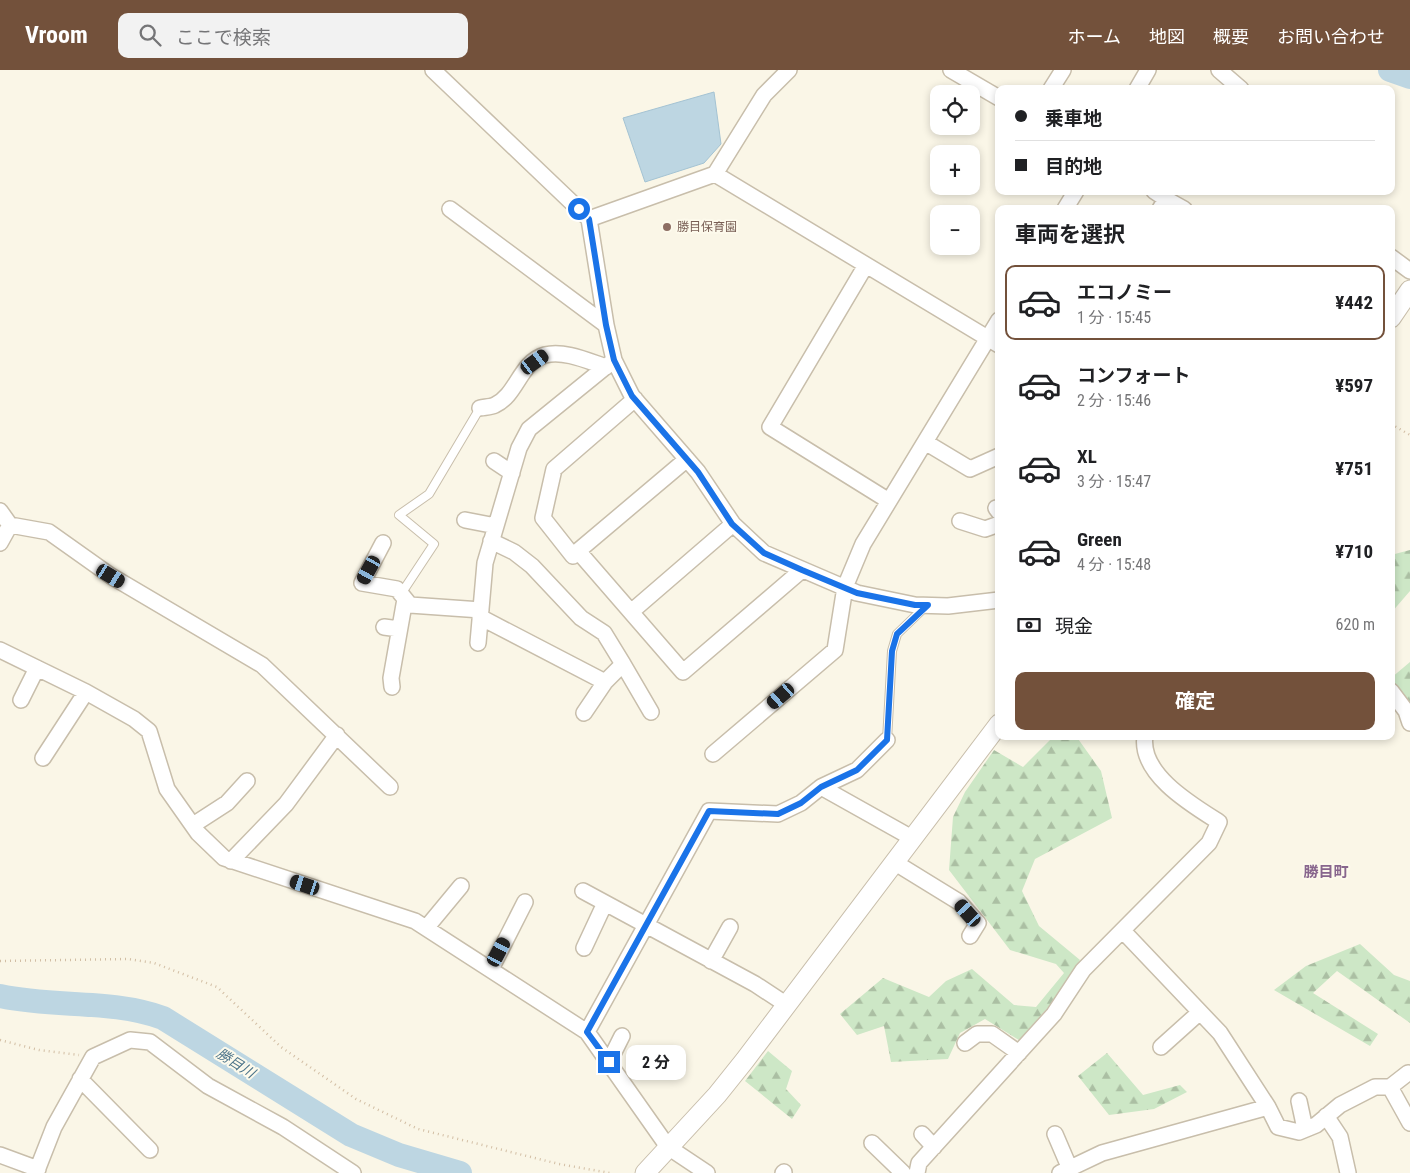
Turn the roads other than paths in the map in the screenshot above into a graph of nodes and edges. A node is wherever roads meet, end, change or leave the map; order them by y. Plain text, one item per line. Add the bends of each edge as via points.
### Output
1 (433, 70) edge
2 (789, 70) edge
3 (951, 70) edge
4 (1063, 70) edge
5 (1148, 70) edge
6 (1219, 70) edge
7 (972, 75) edge
8 (1054, 85) edge
9 (1139, 85) edge
10 (1236, 85) edge
11 (995, 95) edge
12 (715, 174) junction
13 (1160, 200) edge
14 (1173, 205) edge
15 (450, 209) dead end
16 (589, 219) junction
17 (1395, 260) edge
18 (866, 265) junction
19 (1410, 271) edge
20 (1410, 290) edge
21 (1395, 312) edge
22 (606, 325) junction
23 (993, 342) edge
24 (610, 364) junction
25 (635, 399) junction
26 (480, 408) joint
27 (924, 442) junction
28 (995, 458) edge
29 (687, 459) junction
30 (494, 461) dead end
31 (512, 473) junction
32 (889, 500) junction
33 (0, 512) edge
34 (465, 520) dead end
35 (960, 521) dead end
36 (10, 524) junction
37 (732, 524) junction
38 (995, 525) edge
39 (493, 534) junction
40 (0, 543) edge
41 (383, 543) dead end
42 (578, 551) junction
43 (802, 570) junction
44 (845, 587) junction
45 (403, 596) junction
46 (995, 600) edge
47 (928, 605) junction
48 (632, 612) junction
49 (481, 614) junction
50 (384, 627) dead end
51 (399, 629) junction
52 (478, 643) dead end
53 (0, 650) edge
54 (623, 664) junction
55 (37, 668) junction
56 (605, 682) junction
57 (392, 687) dead end
58 (86, 692) junction
59 (1395, 696) edge
60 (21, 700) dead end
61 (651, 712) dead end
62 (584, 713) dead end
63 (1410, 723) edge
64 (995, 729) edge
65 (337, 735) junction
66 (887, 740) joint
67 (1145, 740) edge
68 (713, 754) dead end
69 (43, 758) dead end
70 (247, 781) dead end
71 (390, 787) dead end
72 (821, 787) junction
73 (193, 825) junction
74 (912, 838) junction
75 (231, 861) junction
76 (894, 862) junction
77 (461, 886) dead end
78 (584, 891) dead end
79 (526, 902) dead end
80 (605, 903) junction
81 (646, 925) junction
82 (427, 927) junction
83 (730, 927) dead end
84 (1123, 931) junction
85 (970, 936) dead end
86 (584, 948) dead end
87 (711, 960) junction
88 (491, 969) junction
89 (787, 1005) junction
90 (1200, 1012) junction
91 (587, 1032) junction
92 (622, 1036) dead end
93 (965, 1043) dead end
94 (1161, 1048) dead end
95 (1019, 1053) junction
96 (609, 1062) junction
97 (1408, 1073) dead end
98 (80, 1079) junction
99 (1377, 1083) junction
100 (1299, 1101) dead end
101 (1268, 1107) junction
102 (1326, 1116) junction
103 (1410, 1123) edge
104 (1305, 1129) junction
105 (922, 1134) dead end
106 (1055, 1134) dead end
107 (872, 1143) dead end
108 (934, 1146) junction
109 (668, 1147) junction
110 (150, 1150) dead end
111 (0, 1156) edge
112 (37, 1171) edge
113 (1065, 1171) edge
114 (353, 1173) edge
115 (645, 1173) edge
116 (707, 1173) edge
117 (903, 1173) edge
118 (917, 1173) edge
119 (1348, 1173) edge

1 - 16 street
2 - 12 street via 764,96
3 - 7 street
4 - 8 street
5 - 9 street
6 - 10 street
7 - 11 street
12 - 16 street
12 - 18 street
13 - 14 street
15 - 22 street
16 - 22 street
17 - 19 street
18 - 23 street
18 - 32 street via 770,427
20 - 21 street
22 - 24 street
23 - 27 street
24 - 25 street
24 - 26 street via 572,356 544,355 525,369 506,396 496,404
24 - 31 street via 529,429
25 - 29 street
25 - 42 street via 554,469 542,518 573,556
26 - 45 lane via 430,494 399,515 434,544
27 - 28 street via 970,469
27 - 32 street
29 - 37 street
29 - 42 street
30 - 31 street
31 - 39 street
32 - 44 street via 863,544
33 - 36 street
34 - 39 street
35 - 38 street via 985,529
36 - 40 street
36 - 65 street via 49,532 111,576 262,665
37 - 43 street via 764,553
37 - 48 street
39 - 49 street via 485,563
39 - 54 street via 532,566 580,618 604,633
41 - 45 street via 362,583 397,589
42 - 48 street
43 - 44 street
43 - 48 street via 683,672
44 - 47 street via 867,595
44 - 68 street via 835,650
45 - 49 street via 410,605
45 - 51 street
46 - 47 street
47 - 66 lane via 897,634 892,651
49 - 52 street
49 - 56 street
50 - 51 street
51 - 57 street
53 - 55 street
54 - 56 street
54 - 61 street
55 - 58 street
55 - 60 street
56 - 62 street
58 - 69 street
58 - 73 street via 149,731 167,790
59 - 63 street
64 - 74 street
65 - 71 street
65 - 75 street via 286,804
66 - 72 street via 857,770
67 - 84 street via 1145,754 1156,772 1183,800 1220,822 1209,843
70 - 73 street via 227,802
72 - 74 street
72 - 81 street via 801,803 778,814 709,811
73 - 75 street via 224,858
74 - 76 street
75 - 82 street
76 - 85 street via 942,898 958,902 978,924
76 - 89 street
77 - 82 street
78 - 80 street
79 - 88 street
80 - 81 street
80 - 86 street
81 - 87 street
81 - 91 street
82 - 88 street
83 - 87 street
84 - 90 street
84 - 95 street via 1083,970 1054,1014
87 - 89 street
88 - 91 street
89 - 109 street via 717,1095
90 - 94 street
90 - 101 street via 1220,1033
91 - 96 street
92 - 96 street
93 - 95 street via 977,1034 992,1034
95 - 108 street
96 - 109 street
97 - 99 street
98 - 110 street
98 - 112 street via 54,1127
98 - 114 street via 92,1057 130,1040 150,1042 208,1086 283,1127
99 - 102 street
99 - 103 street
100 - 104 street
101 - 104 street via 1278,1128 1299,1132
101 - 113 street via 1102,1153
102 - 104 street
102 - 119 street via 1340,1137
105 - 108 street
106 - 113 street
107 - 117 street
108 - 118 street via 919,1163
109 - 115 street
109 - 116 street
111 - 112 street

